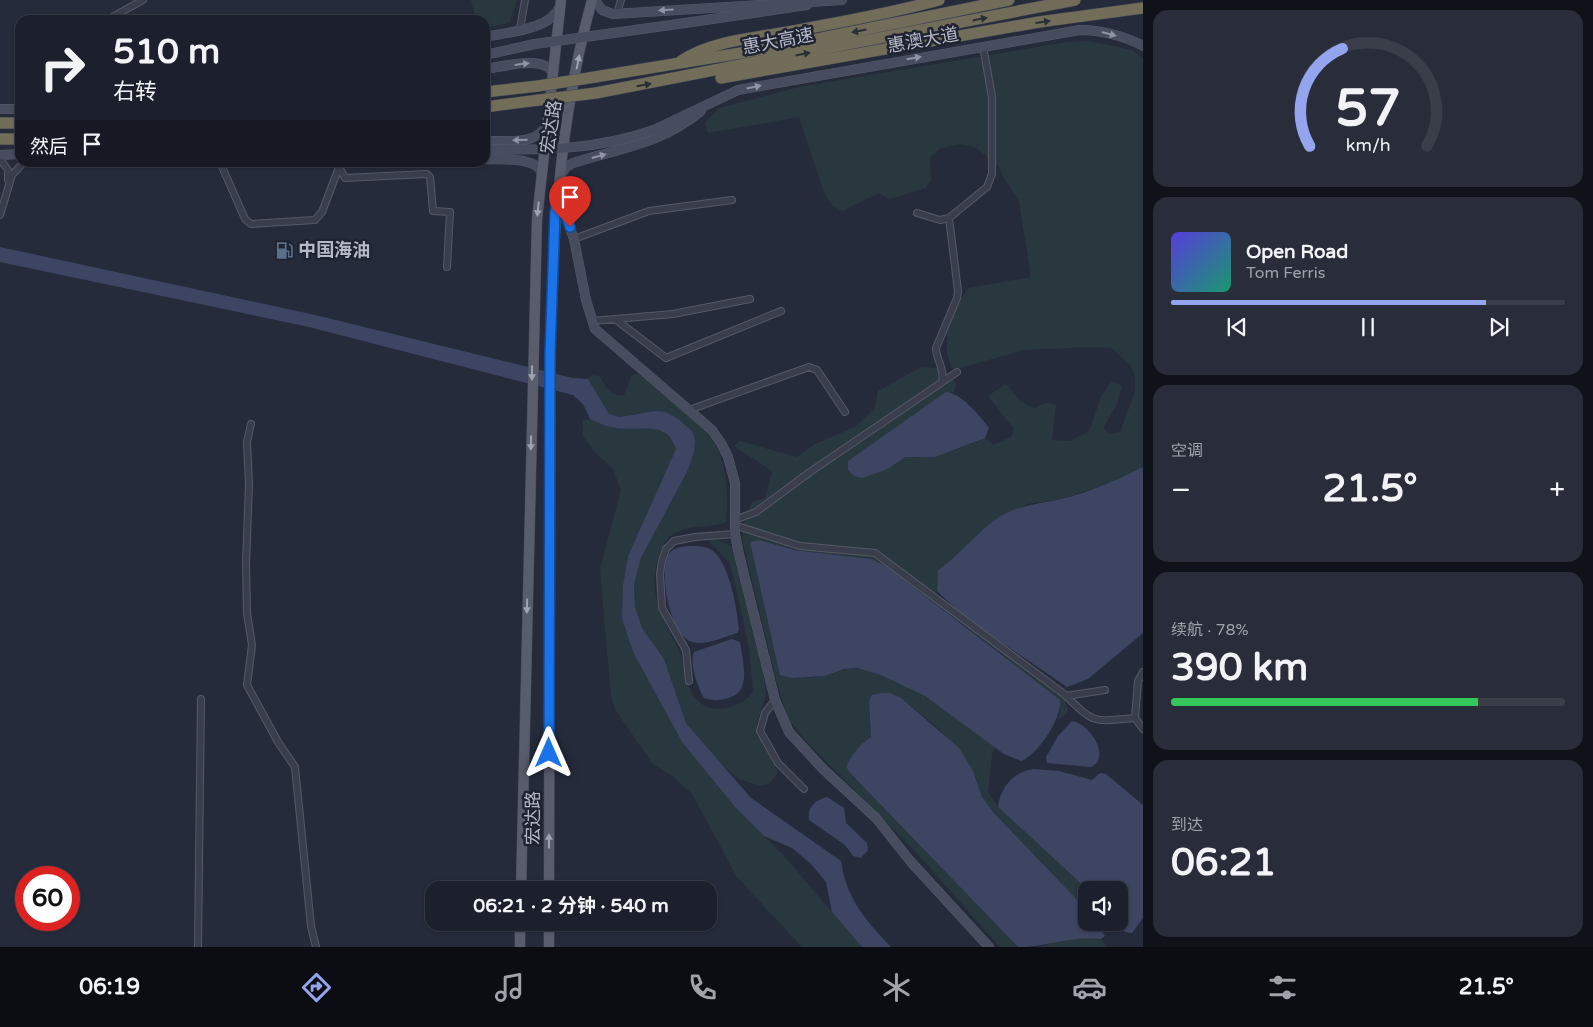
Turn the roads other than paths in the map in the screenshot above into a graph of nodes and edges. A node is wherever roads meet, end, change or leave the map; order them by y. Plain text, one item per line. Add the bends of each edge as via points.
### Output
1 (143, 0) edge
2 (525, 0) edge
3 (561, 0) edge
4 (593, 0) edge
5 (621, 0) edge
6 (842, 0) edge
7 (939, 0) edge
8 (1009, 0) edge
9 (1075, 0) edge
10 (822, 1) junction
11 (758, 2) edge
12 (1143, 8) edge
13 (617, 14) junction
14 (116, 15) edge
15 (520, 29) junction
16 (490, 36) edge
17 (983, 46) junction
18 (1143, 46) edge
19 (490, 54) edge
20 (678, 63) junction
21 (490, 68) edge
22 (553, 74) junction
23 (685, 78) junction
24 (490, 91) edge
25 (709, 105) junction
26 (490, 106) edge
27 (0, 109) edge
28 (15, 109) edge
29 (0, 123) edge
30 (548, 123) junction
31 (15, 124) edge
32 (0, 139) edge
33 (15, 139) edge
34 (490, 141) edge
35 (490, 150) edge
36 (0, 154) edge
37 (15, 154) edge
38 (0, 159) edge
39 (490, 159) edge
40 (19, 167) edge
41 (222, 167) edge
42 (340, 167) edge
43 (340, 167) edge
44 (542, 177) junction
45 (560, 179) junction
46 (8, 187) junction
47 (558, 194) junction
48 (732, 200) dead end
49 (916, 213) dead end
50 (0, 216) edge
51 (949, 218) junction
52 (574, 239) junction
53 (447, 267) dead end
54 (750, 299) dead end
55 (782, 311) dead end
56 (614, 319) junction
57 (592, 321) junction
58 (957, 372) dead end
59 (942, 382) junction
60 (690, 410) junction
61 (844, 412) dead end
62 (251, 424) dead end
63 (734, 522) junction
64 (735, 534) junction
65 (1143, 672) edge
66 (689, 681) dead end
67 (1105, 690) dead end
68 (1066, 696) junction
69 (201, 699) dead end
70 (775, 700) junction
71 (1135, 718) junction
72 (1143, 728) edge
73 (804, 789) dead end
74 (521, 881) edge
75 (549, 881) edge
76 (520, 931) edge
77 (549, 931) edge
78 (198, 947) edge
79 (316, 947) edge
80 (520, 947) edge
81 (549, 947) edge
82 (989, 947) edge

1 - 14 street
2 - 15 street
3 - 15 street via 549,21
3 - 22 main road, 宏达路
4 - 13 street via 602,10
45 -> 4 main road, 宏达路 via 569,112
5 - 13 street
6 - 10 street
7 - 20 highway via 895,12 695,51
8 -> 20 highway, 惠大高速 via 784,46
23 -> 9 highway, 惠大高速
10 - 11 street
10 - 19 street, bridge via 783,10 535,44
11 -> 13 street
23 -> 12 highway via 715,79 1039,22
15 - 16 street
17 -> 18 street, 惠澳大道 via 1080,30 1110,35
25 -> 17 street, 惠澳大道 via 738,90
17 - 51 street via 992,97 992,174 986,186
20 - 24 highway, 惠大高速, bridge
21 -> 22 street via 541,63 550,67
22 - 30 main road, 宏达路
26 -> 23 highway, 惠大高速, bridge
25 - 35 street, bridge via 654,130 616,141 568,149
45 -> 25 street via 563,171 573,163 647,143 671,133
27 - 28 street
29 - 31 highway
30 -> 34 street via 541,134 529,140
30 - 44 main road, 宏达路
32 - 33 highway
36 - 37 street
38 - 46 street via 8,170
39 - 44 street via 532,162 540,168
40 - 46 street
41 - 42 street via 245,219 251,224 315,220
43 - 53 street via 345,178 427,174 434,211 450,212
44 -> 74 main road, 宏达路 via 537,219 533,351
45 - 47 main road, 宏达路
46 - 50 street
47 - 52 street
75 -> 47 main road, 宏达路 via 550,354
48 - 52 street via 650,211
49 - 51 street via 940,220
51 - 59 street via 958,298 936,348 942,363
52 - 57 street
54 - 56 street via 673,314
55 - 56 street via 666,358
56 - 57 street
57 - 60 street via 595,329
58 - 59 street
59 - 63 street via 756,512
60 - 61 street via 809,367 817,370
60 - 63 street via 712,430 728,457 735,483
62 - 79 street via 247,442 246,564 247,613 252,644 247,685 295,767 311,926
63 - 64 street
63 - 68 street via 800,546 875,553
64 - 66 street via 674,541 666,549 662,561 662,608 686,650
64 - 70 street
65 - 71 street via 1138,681
67 - 68 street
68 - 71 street via 1088,718 1100,721
69 - 78 street
70 - 73 street via 765,713 760,731 778,763
70 - 82 street via 789,732 876,818 911,862
71 - 72 street
76 - 80 main road
77 - 81 main road

